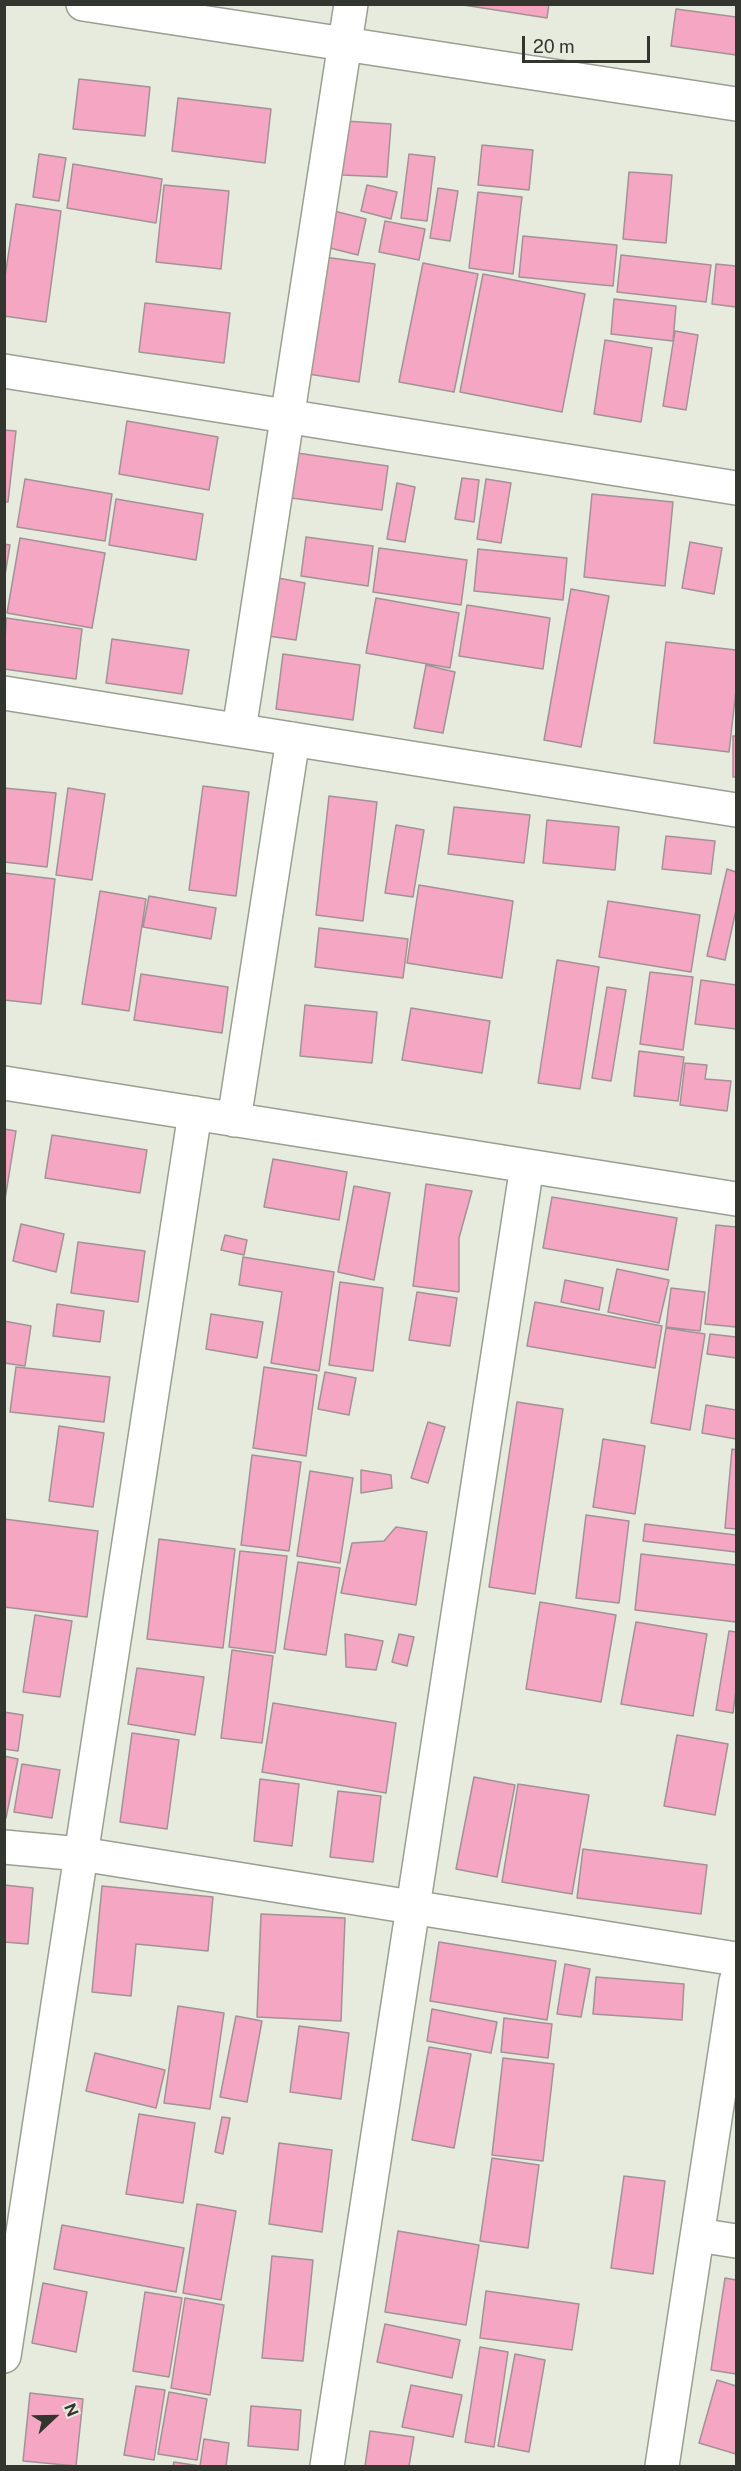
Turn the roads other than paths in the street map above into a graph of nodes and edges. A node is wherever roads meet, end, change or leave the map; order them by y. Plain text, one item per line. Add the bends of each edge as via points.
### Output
1 (83, 4) edge
2 (351, 4) edge
3 (345, 44) junction
4 (736, 104) edge
5 (4, 371) edge
6 (287, 417) junction
7 (736, 488) edge
8 (4, 693) edge
9 (239, 730) junction
10 (293, 739) junction
11 (736, 810) edge
12 (4, 1083) edge
13 (195, 1113) junction
14 (234, 1120) junction
15 (527, 1166) junction
16 (736, 1199) edge
17 (4, 1847) edge
18 (81, 1854) junction
19 (413, 1907) junction
20 (736, 1959) edge
21 (736, 1982) edge
22 (698, 2235) junction
23 (736, 2241) edge
24 (4, 2356) edge
25 (327, 2466) edge
26 (662, 2466) edge

1 - 3 street
2 - 3 street
3 - 4 street
3 - 6 street
5 - 6 street
6 - 7 street
6 - 9 street
8 - 9 street
9 - 10 street
10 - 11 street
10 - 14 street
12 - 13 street
13 - 14 street
13 - 18 street
14 - 15 street
15 - 16 street
15 - 19 street
17 - 18 street
18 - 19 street
18 - 24 street
19 - 20 street
19 - 25 street
21 - 22 street
22 - 23 street
22 - 26 street

